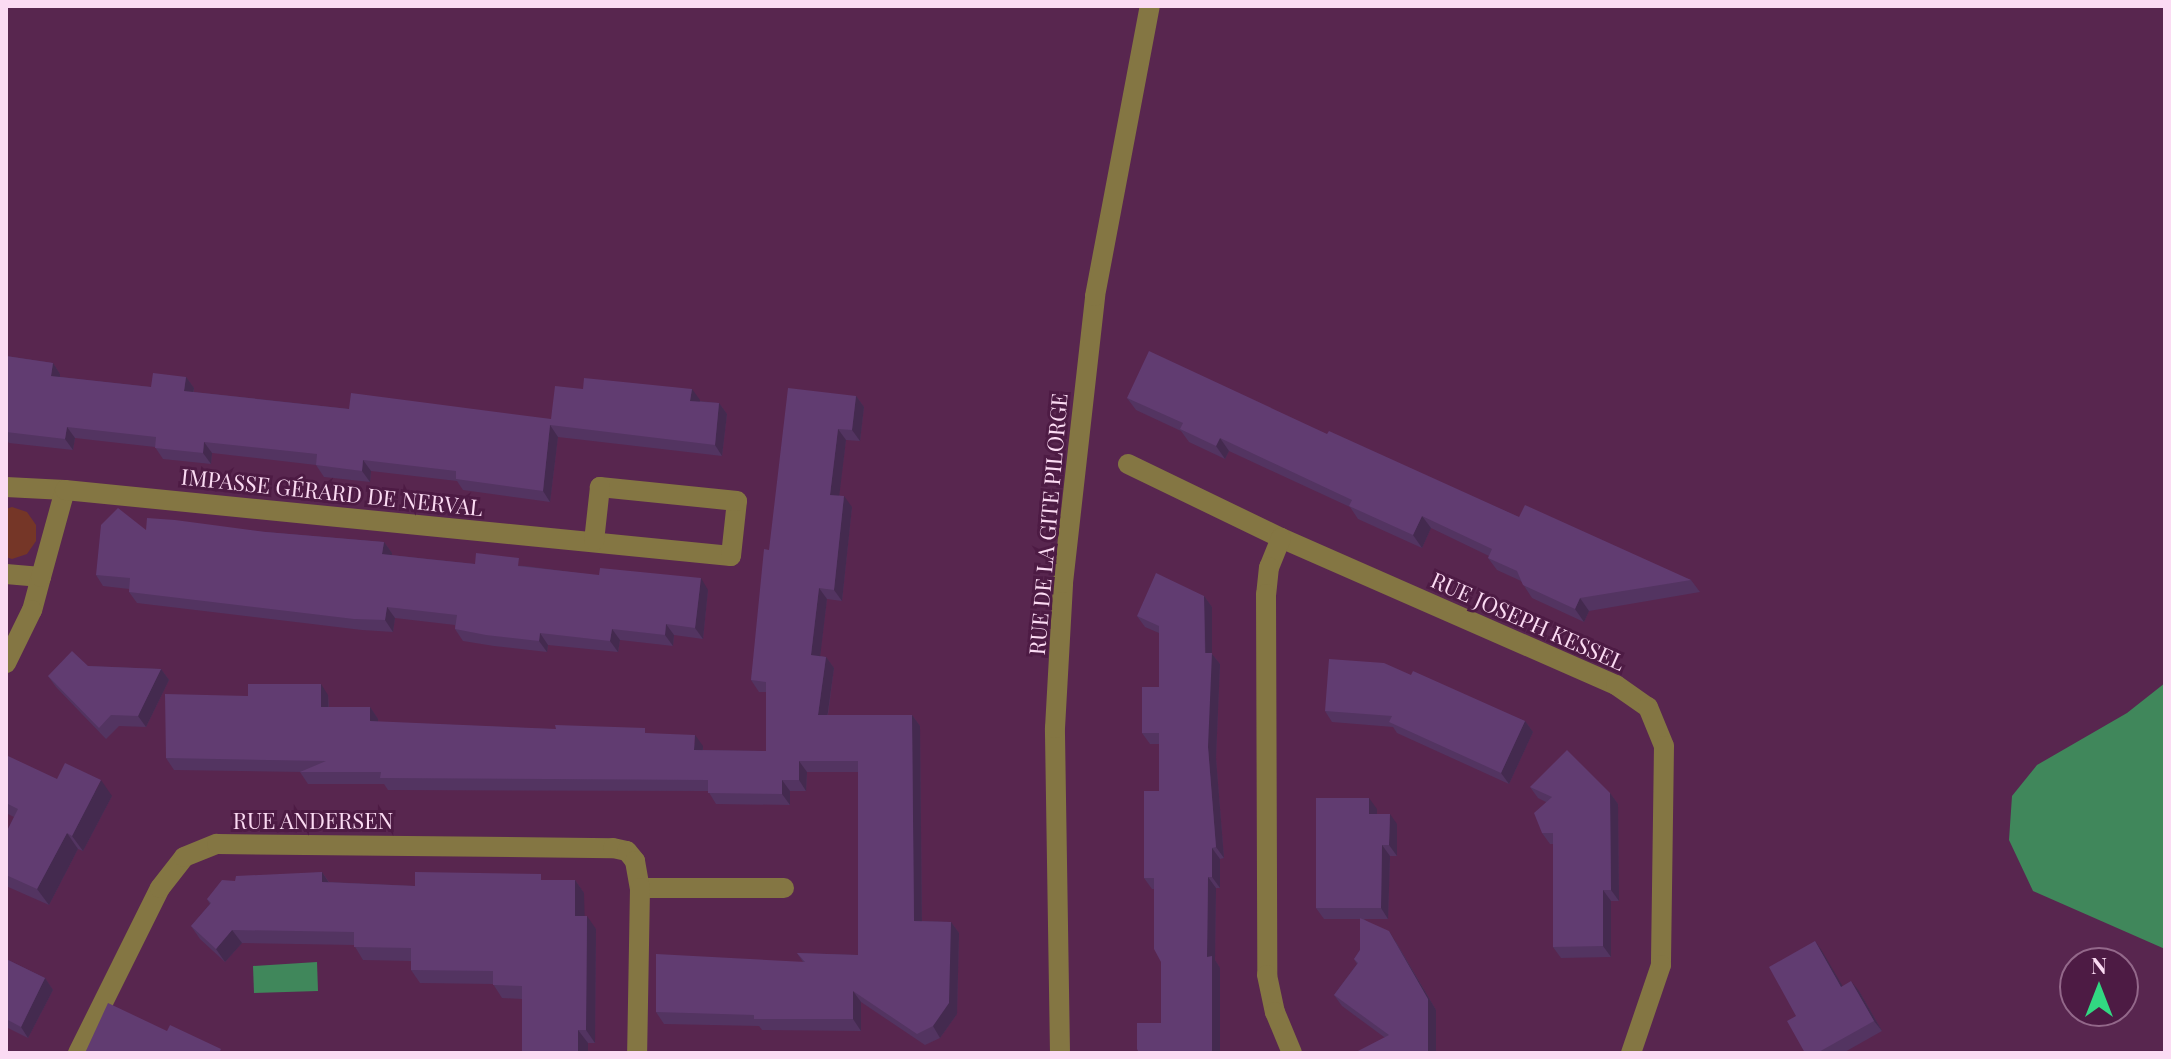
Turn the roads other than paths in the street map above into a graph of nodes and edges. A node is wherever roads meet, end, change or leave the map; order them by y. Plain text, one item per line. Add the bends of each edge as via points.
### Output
1 (1150, 6) edge
2 (1128, 464) dead end
3 (6, 487) edge
4 (65, 490) junction
5 (1281, 538) junction
6 (594, 541) junction
7 (6, 574) edge
8 (41, 577) junction
9 (6, 663) edge
10 (640, 888) junction
11 (784, 888) dead end
12 (78, 1053) edge
13 (637, 1053) edge
14 (1060, 1053) edge
15 (1292, 1053) edge
16 (1631, 1053) edge

1 - 14 street, RUE DE LA GITE PILORGE via 1095,296 1063,583 1055,728
2 - 5 street, RUE JOSEPH KESSEL
3 - 4 street, IMPASSE GÉRARD DE NERVAL
4 - 6 street, IMPASSE GÉRARD DE NERVAL
4 - 8 street
5 - 15 street via 1269,567 1266,594 1267,975
5 - 16 street, RUE JOSEPH KESSEL via 1616,685 1648,707 1664,746 1661,965
6 - 6 street, IMPASSE GÉRARD DE NERVAL via 600,487 737,501 731,556
7 - 8 street
8 - 9 street via 32,610
10 - 11 street
10 - 12 street, RUE ANDERSEN via 635,861 627,851 613,848 217,844 184,857 160,888
10 - 13 street, RUE ANDERSEN

